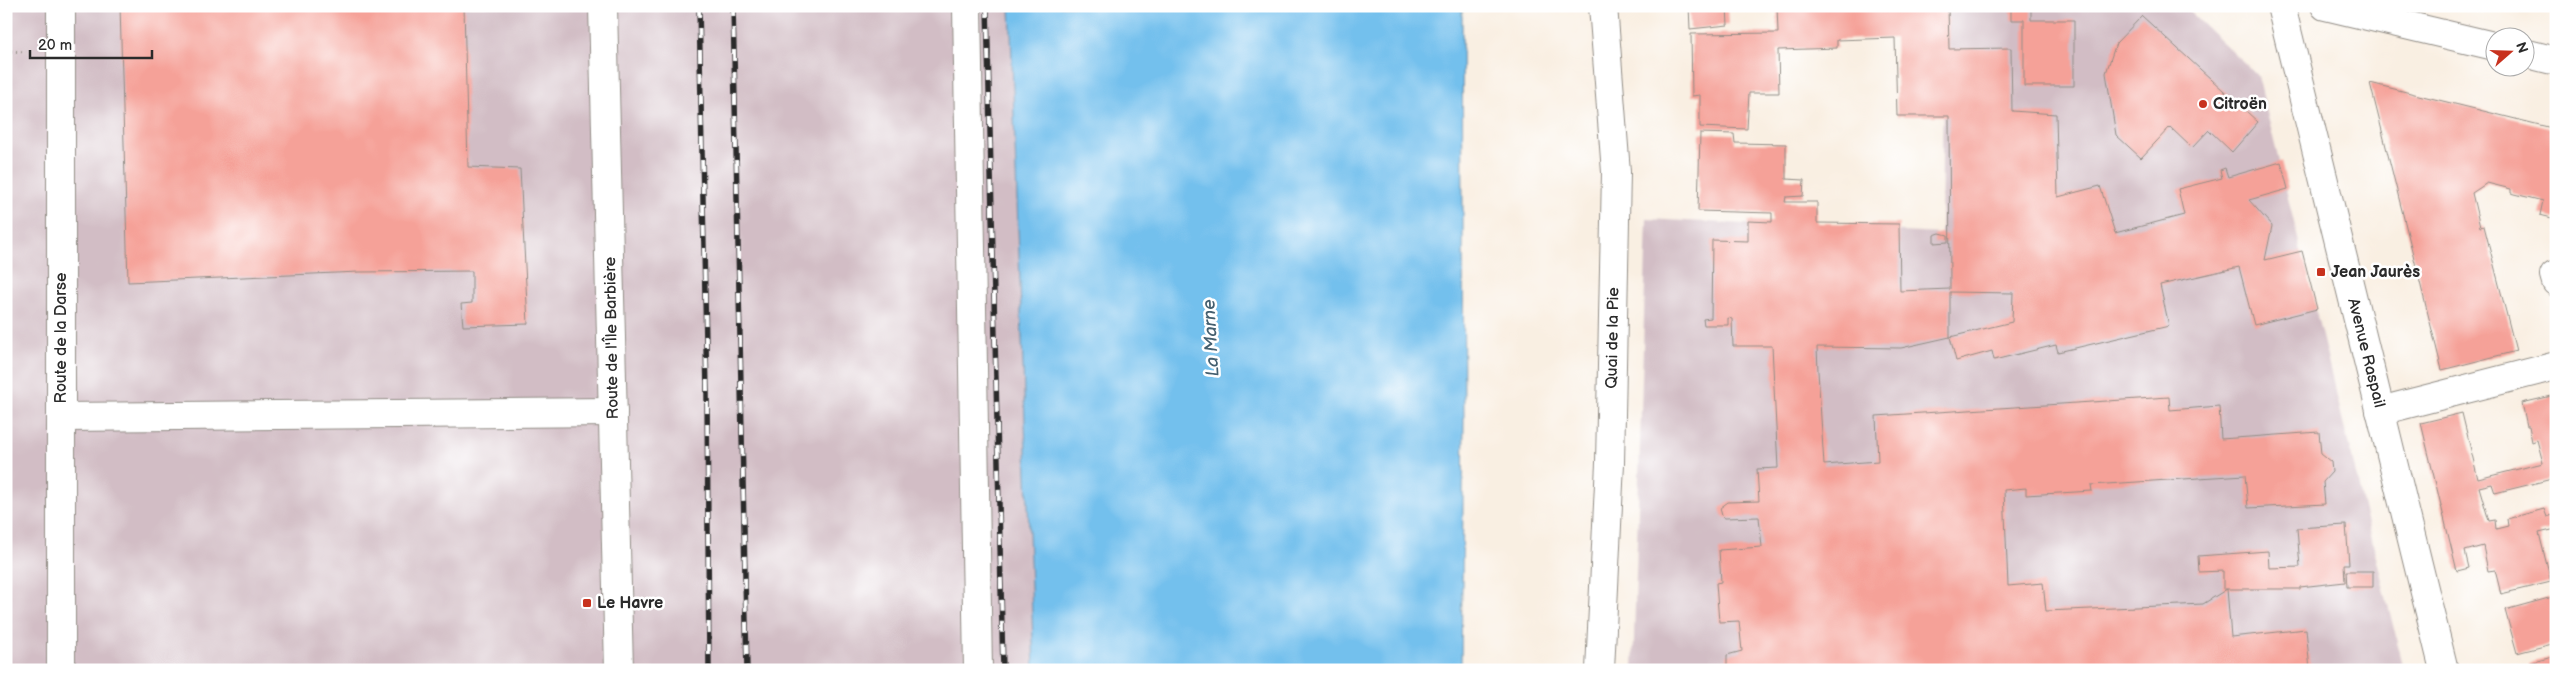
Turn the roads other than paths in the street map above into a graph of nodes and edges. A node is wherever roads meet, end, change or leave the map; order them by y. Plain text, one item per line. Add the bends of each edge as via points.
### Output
1 (61, 6) edge
2 (603, 6) edge
3 (967, 6) edge
4 (1603, 6) edge
5 (2281, 6) edge
6 (2325, 6) edge
7 (2484, 44) edge
8 (2534, 56) edge
9 (2556, 61) edge
10 (2556, 366) edge
11 (2380, 411) junction
12 (613, 412) junction
13 (61, 417) junction
14 (61, 670) edge
15 (619, 670) edge
16 (978, 670) edge
17 (1600, 670) edge
18 (2444, 670) edge

1 - 13 street, Route de la Darse
2 - 12 street, Route de l'Île Barbière
3 - 16 street
4 - 17 street, Quai de la Pie via 1616,172 1610,463
5 - 11 street, Avenue Raspail
6 - 7 street
8 - 9 street
10 - 11 street
11 - 18 street, Avenue Raspail
12 - 13 street
12 - 15 street, Route de l'Île Barbière
13 - 14 street, Route de la Darse

